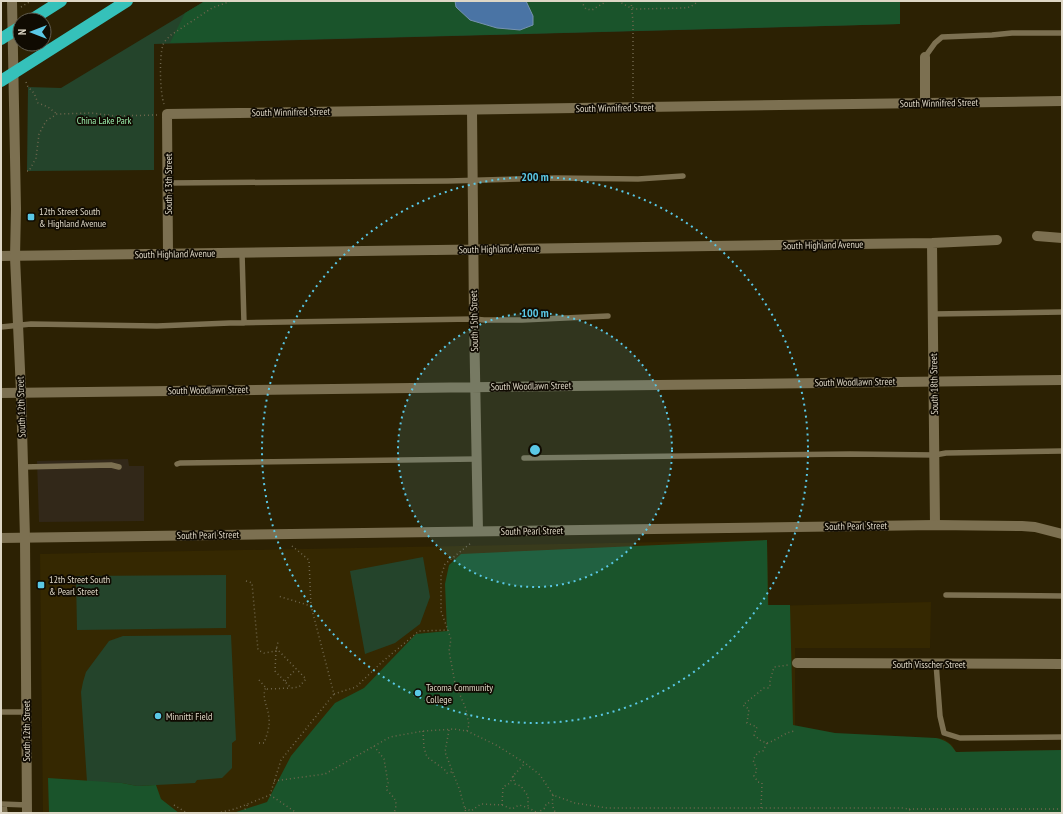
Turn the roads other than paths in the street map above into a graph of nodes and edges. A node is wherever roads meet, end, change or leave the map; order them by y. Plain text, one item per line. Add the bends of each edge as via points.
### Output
1 (12, 1) edge
2 (127, 1) edge
3 (58, 3) edge
4 (44, 12) edge
5 (12, 32) edge
6 (1062, 33) edge
7 (1, 39) edge
8 (925, 57) joint
9 (1, 81) edge
10 (1062, 101) edge
11 (925, 103) junction
12 (472, 110) junction
13 (167, 114) joint
14 (683, 176) dead end
15 (472, 180) junction
16 (168, 183) junction
17 (1037, 236) dead end
18 (1062, 238) edge
19 (997, 240) dead end
20 (932, 243) junction
21 (473, 250) junction
22 (242, 253) junction
23 (168, 254) junction
24 (1, 256) edge
25 (15, 256) junction
26 (1062, 312) edge
27 (933, 314) junction
28 (608, 316) dead end
29 (474, 319) junction
30 (244, 323) junction
31 (18, 326) junction
32 (1, 327) edge
33 (1062, 380) edge
34 (934, 381) junction
35 (476, 387) junction
36 (21, 392) junction
37 (1, 393) edge
38 (1062, 450) edge
39 (935, 455) junction
40 (524, 458) dead end
41 (477, 459) junction
42 (177, 464) dead end
43 (23, 467) junction
44 (119, 467) dead end
45 (935, 525) junction
46 (478, 532) junction
47 (1062, 534) edge
48 (1, 538) edge
49 (24, 538) junction
50 (946, 595) dead end
51 (1062, 596) edge
52 (797, 663) road end
53 (936, 663) junction
54 (1062, 664) edge
55 (1, 712) edge
56 (26, 712) junction
57 (1062, 737) edge
58 (3, 804) edge
59 (27, 809) edge
60 (4, 813) edge

1 - 25 street, South 12th Street
2 - 9 highway
3 - 4 highway
5 - 7 highway
6 - 8 lane via 942,37
8 - 11 street
10 - 11 street, South Winnifred Street
11 - 12 street, South Winnifred Street
12 - 13 street, South Winnifred Street
12 - 15 street, South 15th Street
13 - 16 street, South 13th Street
14 - 15 lane via 644,179
15 - 16 lane
15 - 21 street, South 15th Street
16 - 23 street, South 13th Street
17 - 18 street
19 - 20 street, South Highland Avenue
20 - 21 street, South Highland Avenue
20 - 27 street, South 18th Street
21 - 22 street, South Highland Avenue
21 - 29 street, South 15th Street
22 - 23 street, South Highland Avenue
22 - 30 lane
23 - 25 street, South Highland Avenue
24 - 25 street, South Highland Avenue
25 - 31 street, South 12th Street
26 - 27 lane
27 - 34 street, South 18th Street
28 - 29 lane via 522,320
29 - 30 lane
29 - 35 street, South 15th Street
30 - 31 lane
31 - 32 lane
31 - 36 street, South 12th Street
33 - 34 street, South Woodlawn Street
34 - 35 street, South Woodlawn Street
34 - 39 street, South 18th Street
35 - 36 street, South Woodlawn Street
35 - 41 street, South 15th Street
36 - 37 street, South Woodlawn Street
36 - 43 street, South 12th Street
38 - 39 lane
39 - 40 lane
39 - 45 street, South 18th Street
41 - 42 lane via 233,461
41 - 46 street, South 15th Street
43 - 44 lane
43 - 49 street, South 12th Street
45 - 46 street, South Pearl Street
45 - 47 street, South Pearl Street via 1022,526
46 - 49 street, South Pearl Street
48 - 49 street, South Pearl Street
49 - 56 street, South 12th Street
50 - 51 lane
52 - 53 street, South Visscher Street
53 - 54 street, South Visscher Street
53 - 57 lane via 940,716 944,733 960,738
55 - 56 lane
56 - 59 street, South 12th Street
58 - 59 lane
58 - 60 lane

